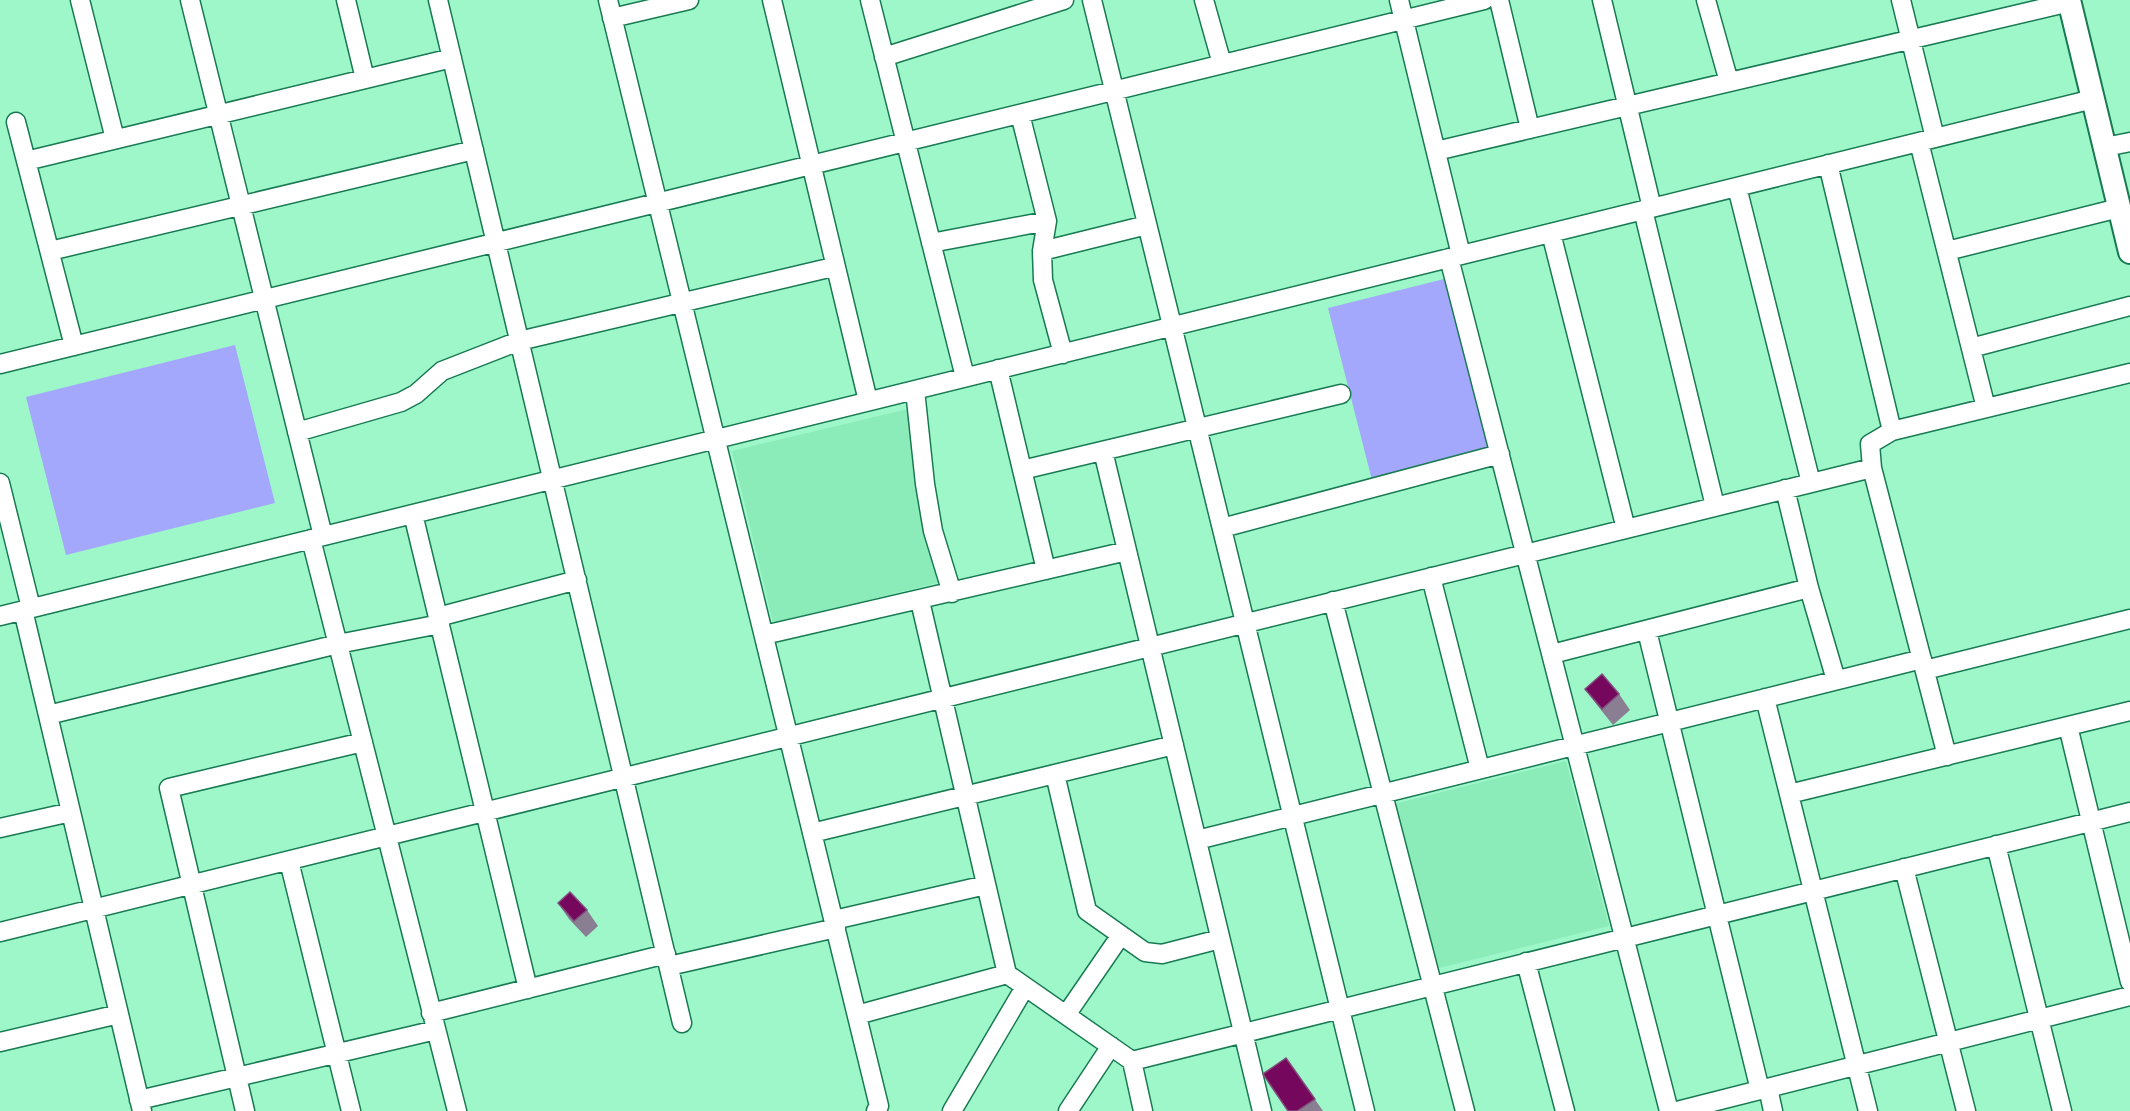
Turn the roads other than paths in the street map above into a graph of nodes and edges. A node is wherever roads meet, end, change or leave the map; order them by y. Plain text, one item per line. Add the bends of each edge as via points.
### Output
1 (80, 0) edge
2 (190, 0) edge
3 (345, 0) edge
4 (438, 0) edge
5 (608, 0) edge
6 (689, 0) edge
7 (772, 0) edge
8 (870, 0) edge
9 (1064, 0) edge
10 (1092, 0) edge
11 (1204, 0) edge
12 (1399, 0) edge
13 (1484, 0) edge
14 (1499, 0) edge
15 (1602, 0) edge
16 (1706, 0) edge
17 (1901, 0) edge
18 (2069, 1) edge
19 (612, 18) junction
20 (1404, 20) junction
21 (1909, 40) junction
22 (884, 57) junction
23 (452, 58) junction
24 (1222, 64) junction
25 (365, 79) junction
26 (1729, 82) junction
27 (1114, 91) junction
28 (2093, 99) junction
29 (1627, 106) junction
30 (219, 114) junction
31 (1020, 114) junction
32 (16, 122) dead end
33 (1530, 129) junction
34 (115, 139) junction
35 (1927, 140) junction
36 (906, 142) junction
37 (2130, 142) edge
38 (2105, 147) junction
39 (474, 150) junction
40 (1436, 151) junction
41 (26, 160) junction
42 (1828, 164) junction
43 (810, 165) junction
44 (1737, 187) junction
45 (658, 203) junction
46 (241, 206) junction
47 (2119, 208) junction
48 (1647, 209) junction
49 (1047, 221) junction
50 (1147, 225) junction
51 (1551, 232) junction
52 (496, 243) junction
53 (931, 243) junction
54 (1042, 250) junction
55 (50, 251) junction
56 (1947, 251) junction
57 (2130, 252) edge
58 (1455, 256) junction
59 (833, 267) junction
60 (264, 299) junction
61 (682, 303) junction
62 (2130, 306) edge
63 (1172, 326) junction
64 (519, 341) junction
65 (74, 346) junction
66 (1971, 348) junction
67 (1063, 354) junction
68 (0, 364) edge
69 (998, 369) junction
70 (2130, 373) edge
71 (965, 377) junction
72 (915, 390) junction
73 (1341, 394) dead end
74 (868, 401) junction
75 (1986, 408) junction
76 (1197, 429) junction
77 (1892, 431) junction
78 (297, 432) junction
79 (716, 439) junction
80 (1103, 451) junction
81 (1500, 454) junction
82 (1872, 468) junction
83 (1022, 471) junction
84 (552, 480) junction
85 (0, 483) edge
86 (1811, 483) junction
87 (1785, 489) junction
88 (1716, 506) junction
89 (413, 514) junction
90 (1222, 528) junction
91 (1626, 529) junction
92 (317, 537) junction
93 (1127, 551) junction
94 (1526, 554) junction
95 (1046, 570) junction
96 (1431, 577) junction
97 (577, 580) junction
98 (1809, 588) junction
99 (952, 593) junction
100 (920, 601) junction
101 (1333, 601) junction
102 (27, 609) junction
103 (0, 616) edge
104 (2130, 619) edge
105 (439, 621) junction
106 (1245, 623) junction
107 (1647, 631) junction
108 (764, 635) junction
109 (338, 644) junction
110 (1150, 647) junction
111 (1551, 654) junction
112 (1923, 664) junction
113 (1836, 680) junction
114 (942, 698) junction
115 (1765, 698) junction
116 (2130, 711) edge
117 (48, 715) junction
118 (1670, 722) junction
119 (2068, 726) junction
120 (788, 736) junction
121 (363, 742) junction
122 (1174, 745) junction
123 (1575, 746) junction
124 (1947, 756) junction
125 (1480, 769) junction
126 (1055, 774) junction
127 (624, 777) junction
128 (1383, 793) junction
129 (1789, 794) junction
130 (965, 797) junction
131 (71, 812) junction
132 (485, 812) junction
133 (2130, 812) edge
134 (1293, 816) junction
135 (2091, 821) junction
136 (0, 828) edge
137 (812, 833) junction
138 (387, 836) junction
139 (1197, 840) junction
140 (1996, 845) junction
141 (288, 861) junction
142 (1904, 868) junction
143 (192, 884) junction
144 (986, 885) junction
145 (1814, 891) junction
146 (94, 909) junction
147 (1718, 914) junction
148 (835, 924) junction
149 (0, 932) edge
150 (1121, 935) junction
151 (1624, 938) junction
152 (1221, 939) junction
153 (667, 960) junction
154 (1527, 962) junction
155 (1007, 974) junction
156 (2130, 982) edge
157 (1433, 985) junction
158 (1025, 987) junction
159 (528, 989) junction
160 (2130, 996) edge
161 (1340, 1009) junction
162 (119, 1014) junction
163 (857, 1015) junction
164 (1066, 1015) junction
165 (2041, 1019) junction
166 (434, 1022) junction
167 (682, 1023) dead end
168 (1243, 1033) junction
169 (0, 1042) edge
170 (1948, 1042) junction
171 (1110, 1046) junction
172 (336, 1054) junction
173 (1132, 1060) junction
174 (1857, 1065) junction
175 (237, 1077) junction
176 (1764, 1089) junction
177 (140, 1106) edge
178 (881, 1109) edge
179 (245, 1111) edge
180 (351, 1111) edge
181 (457, 1111) edge
182 (952, 1111) edge
183 (1068, 1111) edge
184 (1143, 1111) edge
185 (1262, 1111) edge
186 (1365, 1111) edge
187 (1465, 1111) edge
188 (1565, 1111) edge
189 (1669, 1111) edge
190 (1677, 1111) edge
191 (1773, 1111) edge
192 (1868, 1111) edge
193 (1966, 1111) edge
194 (2062, 1111) edge

1 - 34 street
2 - 30 street
3 - 25 street
4 - 23 street
5 - 19 street
6 - 19 street
7 - 43 street
8 - 22 street
9 - 22 street
10 - 27 street
11 - 24 street
12 - 20 street
13 - 20 street
14 - 33 street
15 - 29 street
16 - 26 street
17 - 21 street
18 - 21 street
18 - 28 street
19 - 45 street
20 - 24 street
20 - 40 street
21 - 26 street
21 - 35 street
22 - 36 street
23 - 25 street
23 - 39 street
24 - 27 street
25 - 30 street
26 - 29 street
27 - 31 street
27 - 50 street
28 - 35 street
28 - 38 street
29 - 33 street
29 - 48 street
30 - 34 street
30 - 46 street
31 - 36 street
31 - 49 street
32 - 41 street
33 - 40 street
34 - 41 street
35 - 42 street
35 - 56 street
36 - 43 street
36 - 53 street
37 - 38 street
38 - 47 street
39 - 46 street
39 - 52 street
40 - 58 street
41 - 55 street
42 - 44 street
42 - 77 street
43 - 45 street
43 - 59 street
44 - 48 street
44 - 86 street
45 - 52 street
45 - 61 street
46 - 55 street
46 - 60 street
47 - 56 street
47 - 57 street
48 - 51 street
48 - 88 street
49 - 53 street
49 - 54 street
50 - 54 street
50 - 63 street
51 - 58 street
51 - 91 street
52 - 60 street
52 - 64 street
53 - 71 street
54 - 67 street via 1043,280
55 - 65 street
56 - 66 street
58 - 63 street
58 - 81 street
59 - 61 street
59 - 74 street
60 - 65 street
60 - 78 street
61 - 64 street
61 - 79 street
62 - 66 street
63 - 67 street
63 - 76 street
64 - 78 street via 442,371 401,402
64 - 84 street
65 - 68 street
66 - 75 street
67 - 69 street
69 - 71 street
69 - 83 street
70 - 75 street
71 - 72 street
72 - 74 street
72 - 99 street via 933,531
73 - 76 street
74 - 79 street
75 - 77 street
76 - 80 street
76 - 90 street
77 - 82 street via 1870,444
78 - 92 street
79 - 84 street
79 - 108 street
80 - 83 street
80 - 93 street
81 - 90 street
81 - 94 street
82 - 86 street
82 - 112 street
83 - 95 street
84 - 89 street
84 - 97 street
85 - 102 street
86 - 87 street
87 - 88 street
87 - 98 street
88 - 91 street
89 - 92 street
89 - 105 street
90 - 106 street
91 - 94 street
92 - 102 street
92 - 109 street
93 - 95 street
93 - 110 street
94 - 96 street
94 - 111 street
95 - 99 street
96 - 101 street
96 - 125 street
97 - 105 street
97 - 127 street
98 - 107 street
98 - 113 street
99 - 100 street
100 - 108 street
100 - 114 street
101 - 106 street
101 - 128 street
102 - 103 street
102 - 117 street
104 - 112 street
105 - 109 street
105 - 132 street
106 - 110 street
106 - 134 street
107 - 111 street
107 - 118 street
108 - 120 street
109 - 117 street
109 - 121 street
110 - 114 street
110 - 122 street
111 - 123 street
112 - 113 street
112 - 124 street
113 - 115 street
114 - 120 street
114 - 130 street
115 - 118 street
115 - 129 street
116 - 119 street
117 - 131 street
118 - 123 street
118 - 147 street
119 - 124 street
119 - 135 street
120 - 127 street
120 - 137 street
121 - 138 street
121 - 143 street via 169,788
122 - 126 street
122 - 139 street
123 - 125 street
123 - 151 street
124 - 129 street
125 - 128 street
126 - 130 street
126 - 150 street via 1087,911
127 - 132 street
127 - 153 street
128 - 134 street
128 - 157 street
129 - 145 street
130 - 137 street
130 - 144 street
131 - 136 street
131 - 146 street
132 - 138 street
132 - 159 street
133 - 135 street
134 - 139 street
134 - 161 street
135 - 140 street
135 - 156 street
137 - 148 street
138 - 141 street
138 - 166 street
139 - 152 street
140 - 142 street
140 - 165 street
141 - 143 street
141 - 172 street
142 - 145 street
142 - 170 street
143 - 146 street
143 - 175 street
144 - 148 street
144 - 155 street
145 - 147 street
145 - 174 street
146 - 149 street
146 - 162 street
147 - 151 street
147 - 176 street
148 - 153 street
148 - 163 street
150 - 152 street via 1145,952 1162,954
150 - 164 street
151 - 154 street
151 - 189 street
152 - 168 street
153 - 159 street
153 - 167 street
154 - 157 street
154 - 188 street
155 - 158 street
155 - 163 street
157 - 161 street
157 - 187 street
158 - 164 street
158 - 182 street
159 - 166 street
160 - 165 street
161 - 168 street
161 - 186 street
162 - 169 street
162 - 177 street
163 - 178 street
164 - 171 street
165 - 170 street
165 - 194 street
166 - 172 street
166 - 181 street
168 - 173 street
168 - 185 street
170 - 174 street
170 - 193 street
171 - 173 street
171 - 183 street
172 - 175 street
172 - 180 street
173 - 184 street
174 - 176 street
174 - 192 street
175 - 177 street
175 - 179 street
176 - 190 street
176 - 191 street

